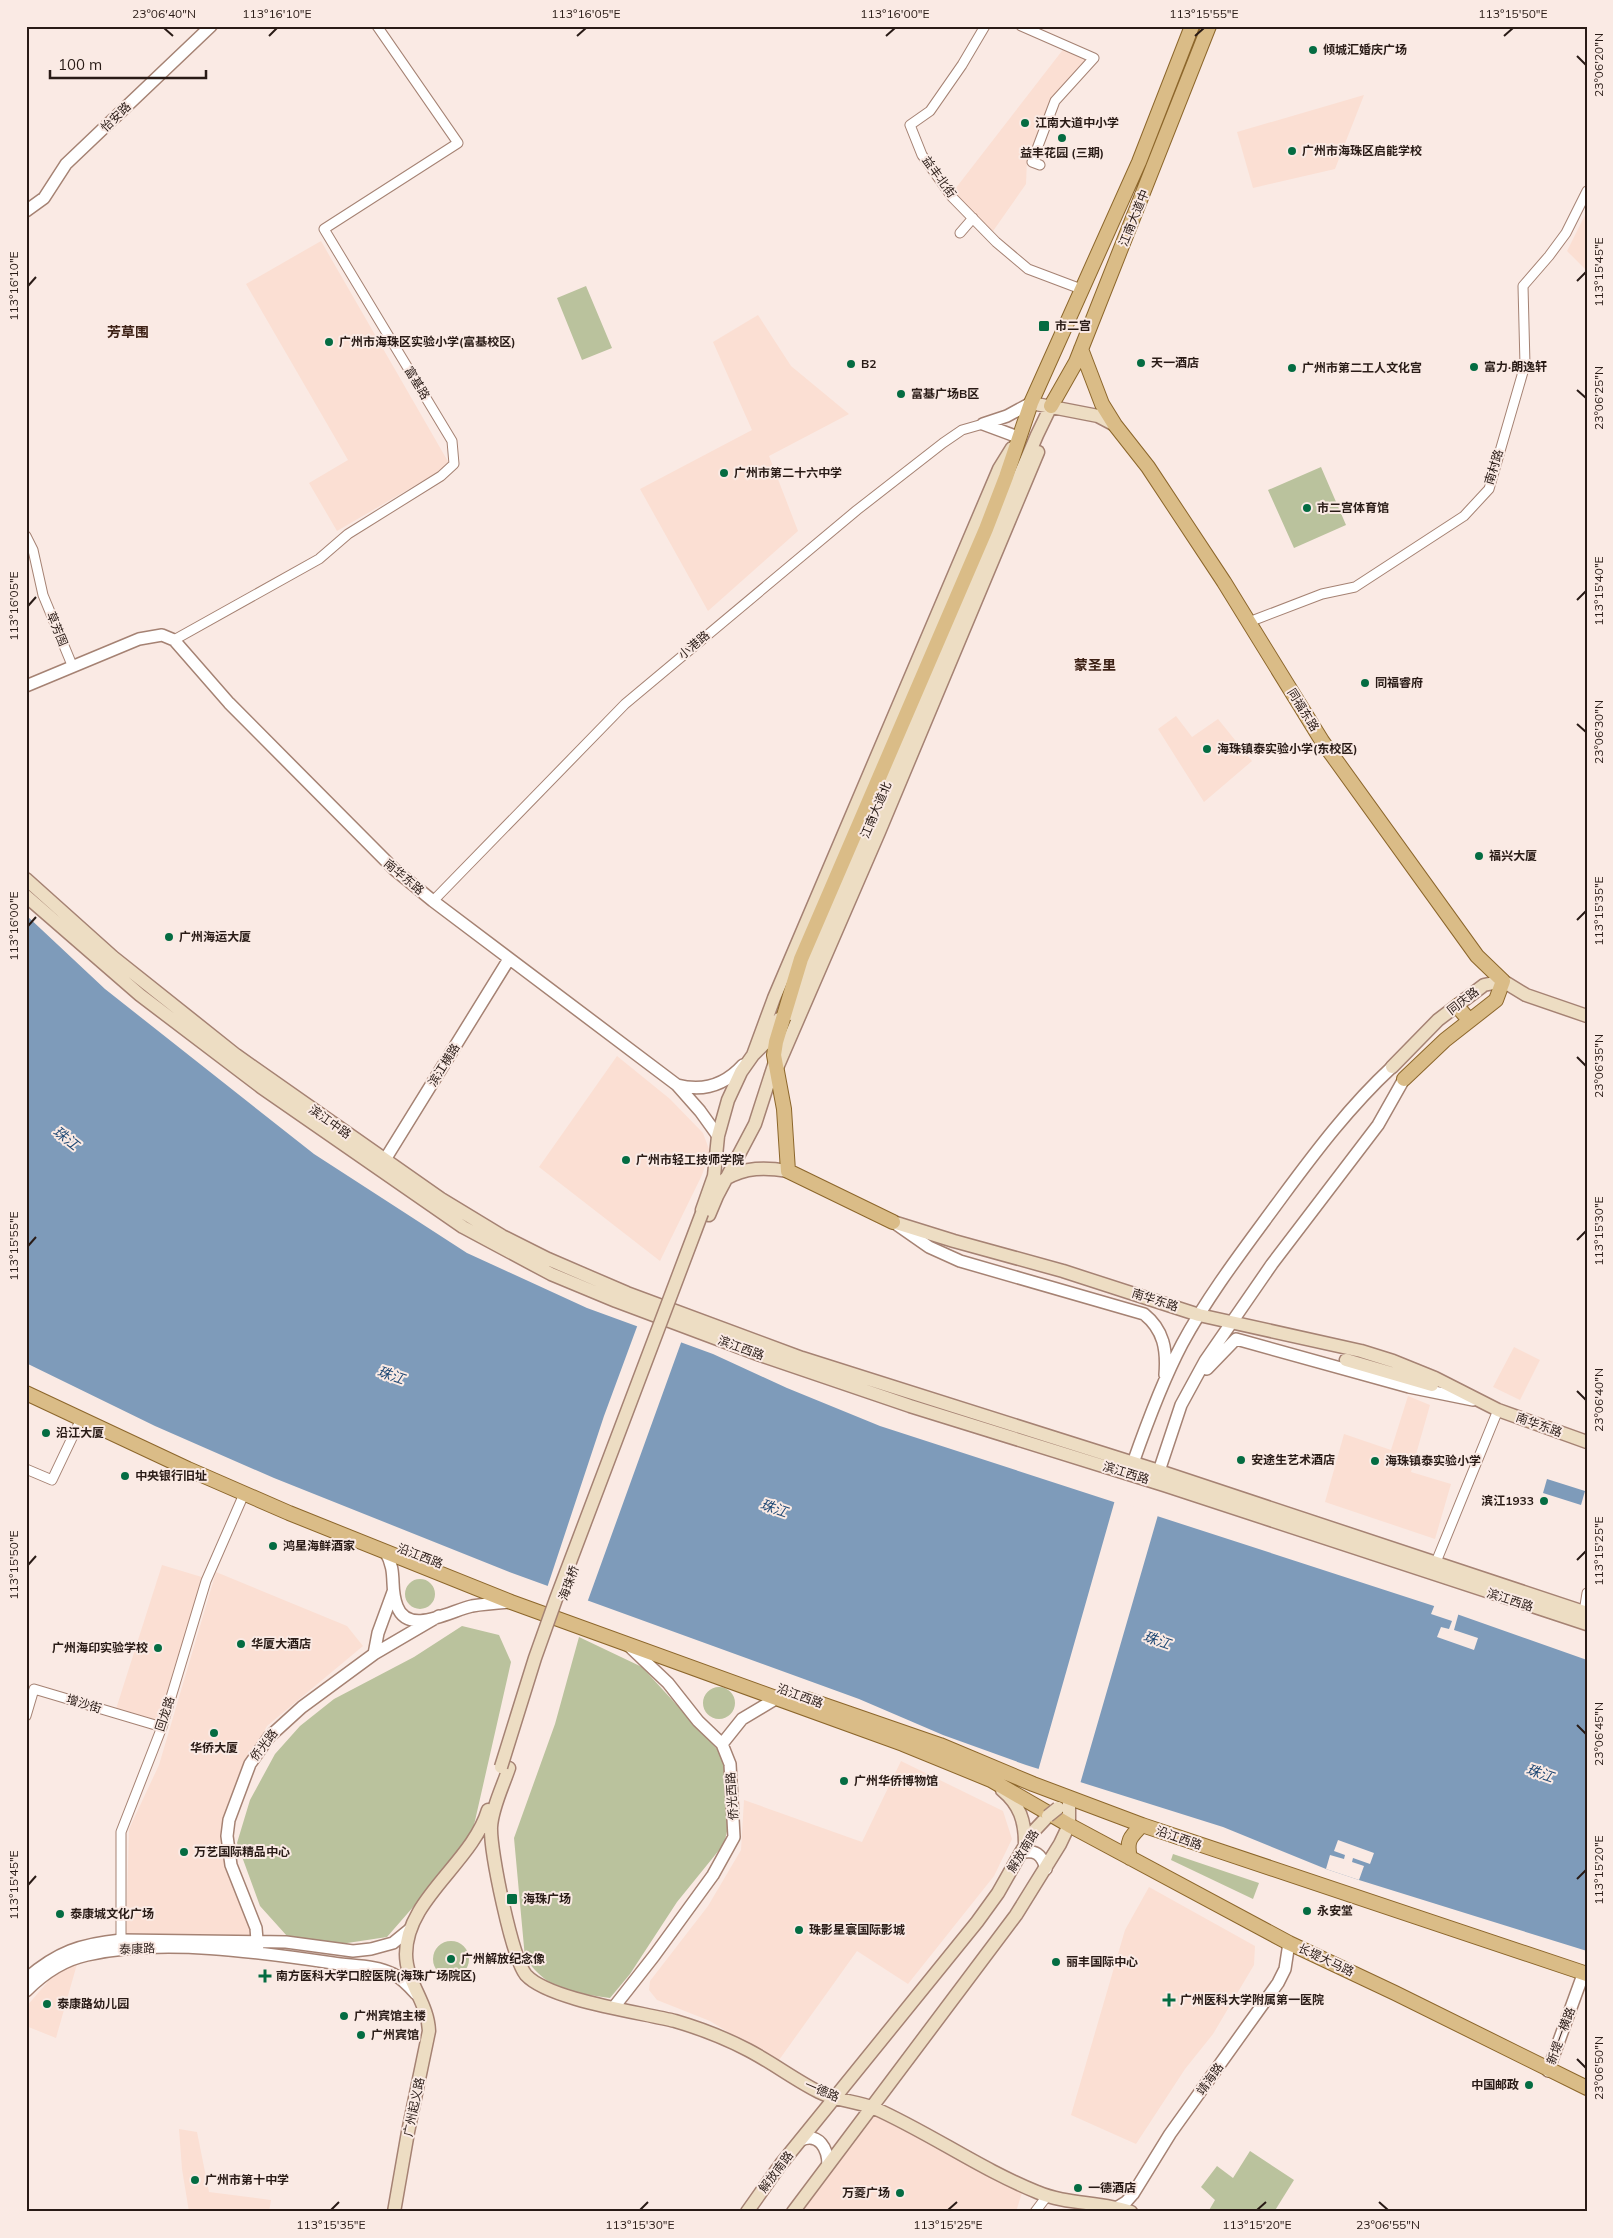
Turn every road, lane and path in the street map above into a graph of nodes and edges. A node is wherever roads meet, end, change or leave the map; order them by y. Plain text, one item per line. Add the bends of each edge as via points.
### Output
1 (211, 26) edge
2 (377, 26) edge
3 (984, 26) edge
4 (1021, 26) edge
5 (1192, 26) edge
6 (1209, 26) edge
7 (1040, 165) dead end
8 (1587, 192) edge
9 (26, 211) edge
10 (972, 218) junction
11 (960, 233) dead end
12 (1081, 290) junction
13 (1081, 349) junction
14 (1031, 403) junction
15 (1051, 406) junction
16 (983, 424) junction
17 (1115, 425) junction
18 (1018, 438) junction
19 (26, 536) edge
20 (1249, 622) junction
21 (174, 640) junction
22 (72, 665) junction
23 (26, 686) edge
24 (26, 879) edge
25 (26, 896) edge
26 (433, 901) junction
27 (509, 959) junction
28 (801, 959) junction
29 (1503, 982) junction
30 (1457, 1006) junction
31 (1587, 1016) edge
32 (1469, 1020) junction
33 (753, 1055) junction
34 (1392, 1067) joint
35 (773, 1072) junction
36 (1404, 1079) joint
37 (677, 1085) junction
38 (718, 1136) junction
39 (382, 1165) junction
40 (788, 1171) junction
41 (725, 1180) junction
42 (706, 1214) junction
43 (893, 1222) junction
44 (1150, 1298) junction
45 (1102, 1302) junction
46 (667, 1314) junction
47 (1199, 1314) junction
48 (1228, 1327) junction
49 (1236, 1339) junction
50 (1346, 1360) dead end
51 (26, 1383) edge
52 (1164, 1384) junction
53 (1188, 1391) junction
54 (26, 1393) edge
55 (1478, 1401) junction
56 (1498, 1410) junction
57 (81, 1419) junction
58 (1587, 1442) edge
59 (1133, 1463) junction
60 (26, 1469) edge
61 (1159, 1471) junction
62 (1141, 1478) junction
63 (244, 1494) junction
64 (386, 1551) junction
65 (1434, 1568) junction
66 (394, 1590) junction
67 (1587, 1593) edge
68 (511, 1602) junction
69 (439, 1616) junction
70 (1586, 1616) edge
71 (629, 1646) junction
72 (374, 1654) junction
73 (777, 1698) junction
74 (26, 1716) edge
75 (162, 1727) junction
76 (722, 1744) junction
77 (505, 1767) junction
78 (991, 1780) junction
79 (1069, 1798) junction
80 (1069, 1825) junction
81 (1142, 1825) junction
82 (1022, 1848) junction
83 (1130, 1858) junction
84 (1046, 1869) junction
85 (409, 1930) junction
86 (121, 1940) junction
87 (1289, 1943) junction
88 (258, 1947) junction
89 (519, 1962) joint
90 (1585, 1973) edge
91 (26, 1979) edge
92 (26, 1991) edge
93 (424, 2003) junction
94 (614, 2007) junction
95 (1548, 2070) junction
96 (1587, 2088) edge
97 (835, 2098) junction
98 (871, 2107) junction
99 (801, 2140) junction
100 (828, 2165) junction
101 (1047, 2196) junction
102 (1118, 2207) junction
103 (394, 2212) edge
104 (747, 2212) edge
105 (793, 2212) edge
106 (1035, 2212) edge
107 (1130, 2212) edge

1 - 9 street, 怡安路 via 66,164 44,198
2 - 21 street, 富基路 via 458,143 324,229 452,441 454,464 441,476 348,534 319,559
3 - 10 street, 益丰北街 via 930,111 910,125 922,155 952,197
4 - 7 street via 1094,58 1055,102 1032,162
5 - 12 main road, 江南大道中 via 1139,162
6 - 13 main road, 江南大道中
8 - 20 street, 南村路 via 1566,233 1523,286 1525,365 1488,488 1464,516 1355,586 1322,594
10 - 11 street
10 - 12 street, 益丰北街 via 1028,269
12 - 14 main road, 江南大道中
13 - 15 main road, 江南大道中
13 - 17 main road via 1102,404
14 - 15 main road, 同福东路
14 - 16 street
14 - 18 main road, 江南大道北
15 - 17 main road, 同福东路 via 1098,416
15 - 35 main road, 江南大道北 via 812,960 787,1024
16 - 18 street
16 - 26 street, 小港路 via 962,430 942,443 624,704
17 - 20 main road, 同福东路 via 1148,467
18 - 28 main road, 江南大道北 via 986,529
18 - 33 main road via 999,469 770,1006
19 - 22 street, 草芳围 via 33,550 43,595
20 - 29 main road, 同福东路 via 1322,741 1370,810 1477,956
21 - 22 street, 南华东路 via 162,635 139,639
21 - 26 street, 南华东路 via 229,703 362,838
22 - 23 street
24 - 39 main road, 滨江中路 via 189,1020
25 - 39 main road, 滨江中路 via 182,1029
26 - 27 street, 南华东路
27 - 37 street, 南华东路
27 - 39 street, 滨江横路
28 - 33 main road, 江南大道北 via 777,1024
28 - 35 main road via 776,1042
29 - 30 main road, 同庆路 via 1484,984
29 - 31 main road, 同福东路 via 1526,995
29 - 32 main road, 同庆路 via 1496,1000
30 - 32 main road
30 - 34 main road, 同庆路 via 1418,1038
32 - 36 main road, 同庆路
33 - 37 street via 721,1083 690,1088
33 - 38 main road, 江南大道北 via 733,1086
34 - 47 street via 1350,1108
35 - 40 main road via 784,1108
35 - 41 main road, 江南大道北 via 747,1141
36 - 48 street via 1378,1125
37 - 38 street, 南华东路
38 - 42 main road, 江南大道北
39 - 46 main road, 滨江中路 via 502,1236
40 - 41 main road, 南华东路 via 754,1168
40 - 43 main road, 南华东路
41 - 42 main road, 江南大道北
42 - 77 main road, 海珠桥, bridge via 559,1590 535,1658
43 - 44 main road, 南华东路
43 - 45 street via 930,1247 960,1261
44 - 45 street
44 - 47 main road, 南华东路
45 - 52 street via 1144,1314 1156,1325 1165,1345
46 - 59 main road, 滨江西路
46 - 62 main road, 滨江西路 via 760,1355
47 - 48 main road, 南华东路
47 - 52 street
48 - 49 street
48 - 53 street
48 - 55 main road, 南华东路 via 1361,1351 1435,1378
49 - 53 street
49 - 55 street via 1409,1387
50 - 55 main road
51 - 79 main road, 沿江西路 via 173,1455 334,1523 612,1631 940,1745
52 - 59 street
53 - 61 street via 1173,1424
54 - 57 main road, 沿江西路
55 - 56 main road, 南华东路
56 - 58 main road, 南华东路
56 - 65 street
57 - 60 street via 52,1480
57 - 63 main road, 沿江西路
59 - 61 main road, 滨江西路
59 - 62 street
61 - 62 street
61 - 65 main road, 滨江西路
62 - 65 main road, 滨江西路
63 - 64 main road, 沿江西路
63 - 75 street, 回龙路 via 206,1581
64 - 66 street via 392,1562
64 - 68 main road, 沿江西路
65 - 70 main road, 滨江西路
66 - 69 street via 398,1609 409,1620 416,1622
66 - 72 street
67 - 70 street
68 - 69 street via 472,1606
68 - 71 main road, 沿江西路
69 - 72 street, 侨光路
71 - 73 main road, 沿江西路
71 - 76 street, 侨光西路 via 662,1677 698,1721
72 - 88 street, 侨光路 via 281,1724 258,1751 240,1786 229,1820 230,1855 236,1881 256,1928
73 - 76 street via 742,1719
73 - 78 main road, 沿江西路
74 - 75 street, 增沙街 via 34,1689
75 - 86 street, 回龙路 via 121,1832
76 - 94 street, 侨光西路 via 730,1764 734,1837 713,1875
77 - 85 main road, 海珠桥 via 482,1828 425,1902
77 - 89 main road, 海珠桥 via 492,1820 492,1843 504,1908
78 - 80 main road, 沿江西路
78 - 82 main road via 1020,1810 1023,1819
79 - 80 main road
79 - 81 main road, 沿江西路
79 - 82 main road, 解放南路
80 - 83 main road, 长堤大马路
80 - 84 main road
81 - 83 main road via 1129,1841
81 - 90 main road, 沿江西路
82 - 84 street via 1038,1853
82 - 97 main road, 解放南路 via 998,1893 977,1922
83 - 87 main road, 长堤大马路
84 - 98 main road via 1009,1925
85 - 88 street, 泰康路 via 393,1943 371,1949 353,1951 286,1942
85 - 93 main road, 广州起义路 via 408,1971
86 - 88 street, 泰康路
86 - 91 street, 泰康路 via 66,1951
87 - 95 main road, 长堤大马路
87 - 102 street, 靖海路 via 1286,1964 1278,1983 1170,2134 1133,2194
88 - 92 street, 泰康路 via 106,1951 63,1963
88 - 93 street, 泰康路 via 393,1973
89 - 94 main road, 一德路 via 528,1976 550,1990
90 - 95 street, 新堤一横路
93 - 103 main road, 广州起义路 via 429,2031
94 - 97 main road, 一德路 via 677,2022 724,2039
95 - 96 main road, 长堤大马路
97 - 98 main road, 一德路
97 - 99 main road, 解放南路
98 - 100 main road
98 - 101 main road, 一德路 via 964,2157
99 - 100 street via 813,2138 820,2141 827,2152
99 - 104 main road, 解放南路
100 - 105 main road
101 - 102 main road, 一德路
101 - 106 street
102 - 107 main road, 一德路

